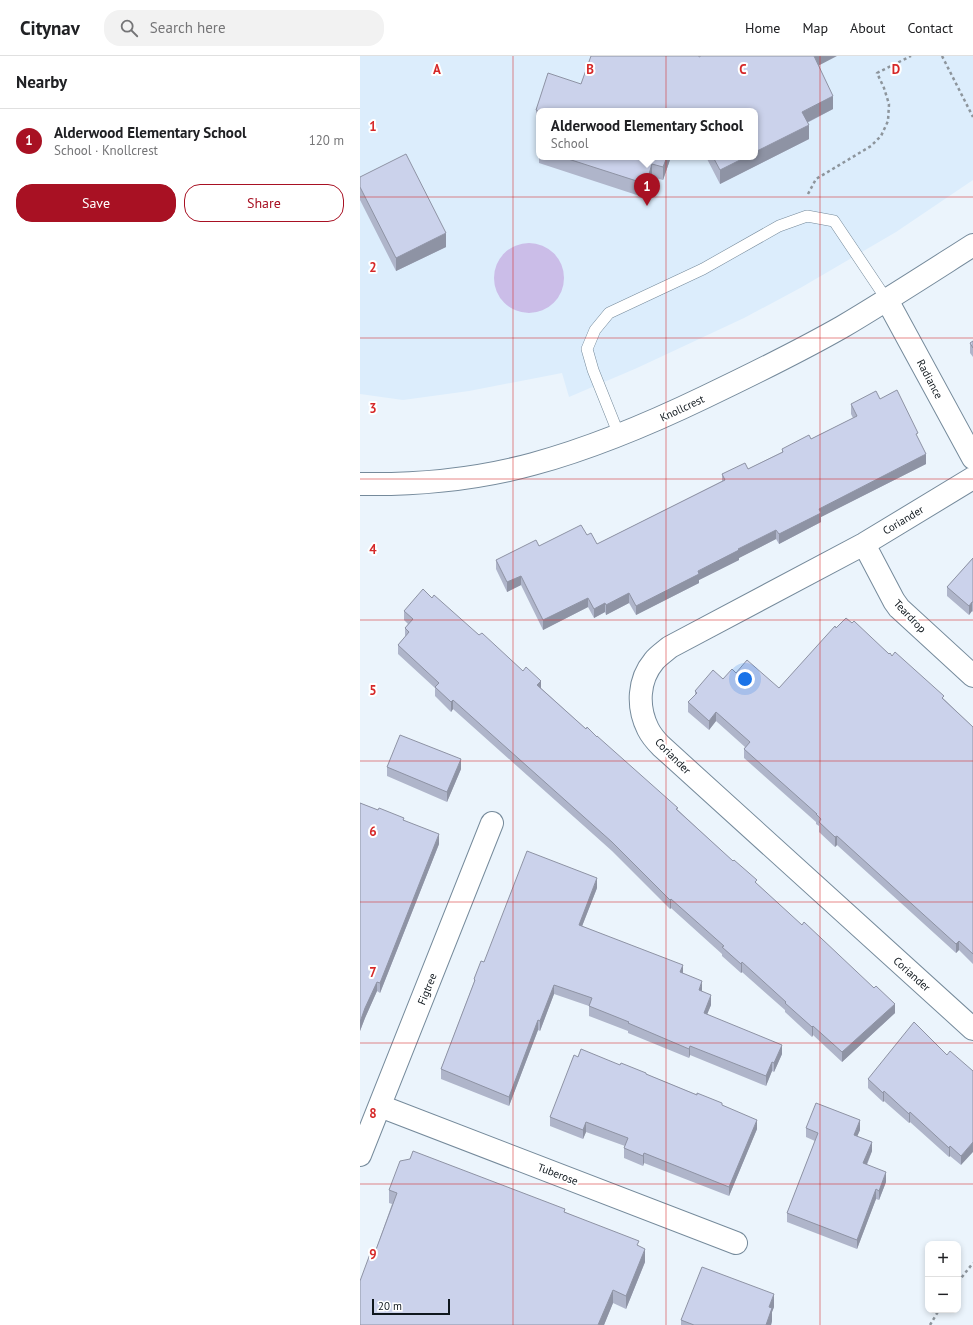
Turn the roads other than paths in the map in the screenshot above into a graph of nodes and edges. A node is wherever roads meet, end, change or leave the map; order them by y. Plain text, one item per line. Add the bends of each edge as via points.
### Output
1 (973, 245) edge
2 (887, 300) junction
3 (619, 435) junction
4 (973, 458) edge
5 (973, 478) edge
6 (360, 484) edge
7 (864, 544) junction
8 (973, 676) edge
9 (492, 823) dead end
10 (973, 1029) edge
11 (380, 1106) junction
12 (360, 1155) edge
13 (736, 1243) dead end

1 - 2 street, Knollcrest
2 - 3 street, Knollcrest via 740,381
2 - 3 lane via 834,222 807,216 779,226 703,269 609,313 595,330 587,349
2 - 4 street, Radiance
3 - 6 street, Knollcrest via 560,456 498,472 432,481
5 - 7 street, Coriander
7 - 8 street, Teardrop via 899,608
7 - 10 street, Coriander via 659,655 642,682 642,712 648,729 660,746
9 - 11 street, Figtree
11 - 12 street, Figtree
11 - 13 street, Tuberose

